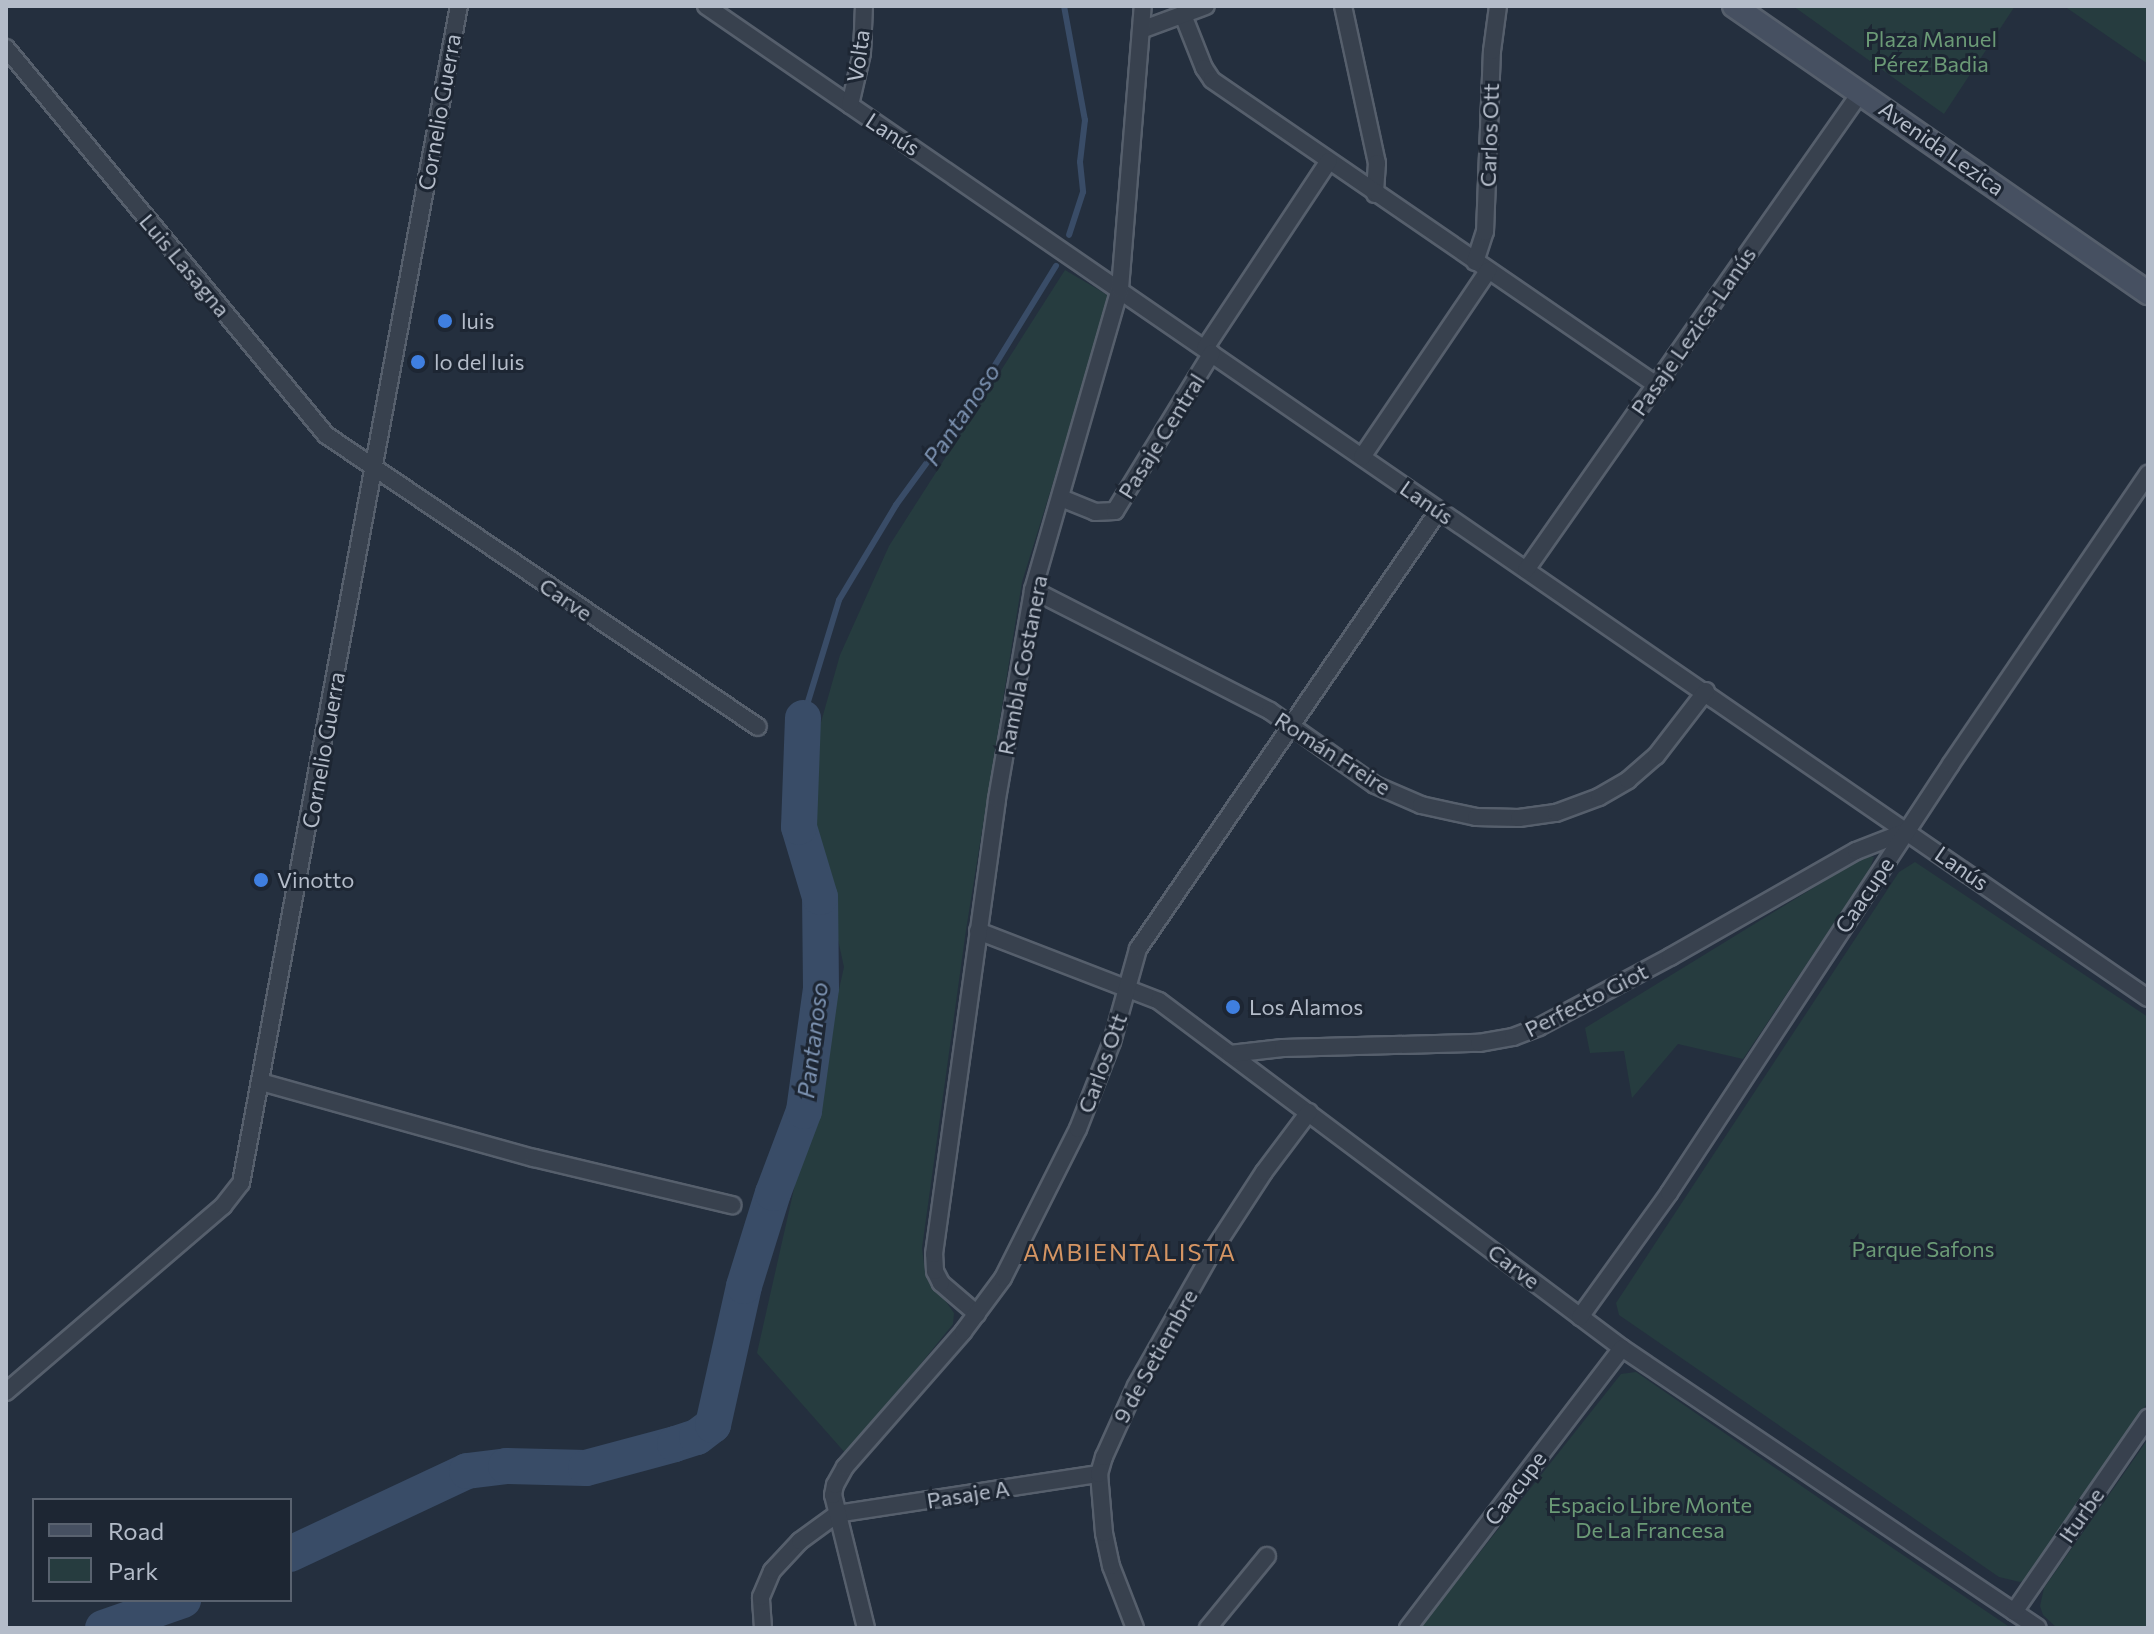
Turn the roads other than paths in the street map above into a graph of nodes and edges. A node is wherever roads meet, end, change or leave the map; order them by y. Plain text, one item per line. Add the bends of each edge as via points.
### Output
1 (459, 6) edge
2 (706, 6) edge
3 (864, 6) edge
4 (1143, 6) edge
5 (1206, 6) edge
6 (1343, 6) edge
7 (1498, 6) edge
8 (1734, 6) edge
9 (1183, 15) junction
10 (1141, 30) junction
11 (6, 48) edge
12 (1861, 92) junction
13 (850, 105) junction
14 (1329, 161) junction
15 (1375, 194) junction
16 (1482, 266) junction
17 (1120, 289) junction
18 (2148, 293) edge
19 (1208, 351) junction
20 (1655, 384) junction
21 (1362, 457) junction
22 (374, 470) junction
23 (2148, 474) edge
24 (1061, 498) junction
25 (1439, 510) junction
26 (1526, 570) junction
27 (1033, 590) junction
28 (1706, 691) junction
29 (1290, 726) junction
30 (758, 727) dead end
31 (1909, 831) junction
32 (978, 931) junction
33 (1128, 986) junction
34 (2148, 998) edge
35 (1230, 1054) junction
36 (261, 1082) junction
37 (1309, 1112) junction
38 (732, 1205) dead end
39 (977, 1314) junction
40 (1580, 1317) junction
41 (1622, 1348) junction
42 (6, 1392) edge
43 (2148, 1418) edge
44 (1099, 1474) junction
45 (837, 1514) junction
46 (1267, 1556) dead end
47 (2014, 1612) junction
48 (763, 1628) edge
49 (866, 1628) edge
50 (1125, 1628) edge
51 (1134, 1628) edge
52 (1208, 1628) edge
53 (1408, 1628) edge
54 (2038, 1628) edge

1 - 22 street, Cornelio Guerra
2 - 13 street, Lanús
3 - 13 street, Volta via 862,53
4 - 10 street, Rambla Costanera
5 - 9 street
6 - 15 street via 1377,163
7 - 16 street, Carlos Ott
8 - 12 street, Avenida Lezica
9 - 10 street
9 - 14 street via 1212,80
10 - 17 street, Rambla Costanera
11 - 22 street, Luis Lasagna via 326,435
12 - 18 street, Avenida Lezica
12 - 20 street, Pasaje Lezica-Lanús
13 - 17 street, Lanús
14 - 15 street
14 - 19 street
15 - 16 street
16 - 20 street
16 - 21 street, Carlos Ott
17 - 19 street, Lanús
17 - 24 street, Rambla Costanera
19 - 21 street, Lanús
19 - 24 street, Pasaje Central via 1115,511 1095,512
20 - 26 street, Pasaje Lezica-Lanús
21 - 25 street, Lanús
22 - 30 street, Carve
22 - 36 street, Cornelio Guerra
23 - 31 street, Caacupe
24 - 27 street, Rambla Costanera
25 - 26 street, Lanús
25 - 29 street, Carlos Ott
26 - 28 street, Lanús
27 - 29 street, Román Freire
27 - 32 street, Rambla Costanera
28 - 29 street, Román Freire via 1665,746 1628,780 1556,813 1519,818 1476,817 1421,805 1375,785
28 - 31 street, Lanús
29 - 33 street, Carlos Ott via 1147,933
31 - 34 street, Lanús
31 - 35 street, Perfecto Giot via 1856,851 1670,957 1513,1037
31 - 40 street, Caacupe via 1669,1193
32 - 33 street, Carve
32 - 39 street, Rambla Costanera via 934,1254 941,1283
33 - 35 street, Carve via 1159,1001
33 - 39 street, Carlos Ott via 1078,1129 1003,1278
35 - 37 street, Carve
36 - 38 street via 534,1158
36 - 42 street, Cornelio Guerra via 241,1183 223,1206
37 - 40 street, Carve
37 - 44 street, 9 de Setiembre via 1205,1266 1124,1409
39 - 45 street, Carlos Ott via 845,1467 833,1495
40 - 41 street, Carve
41 - 47 street, Carve
41 - 53 street, Caacupe
43 - 47 street, Iturbe
44 - 45 street, Pasaje A
44 - 51 street, 9 de Setiembre via 1104,1533
45 - 48 street via 800,1541 772,1571 761,1597
45 - 49 street, Carlos Ott
46 - 52 street
47 - 54 street, Carve
50 - 51 street

